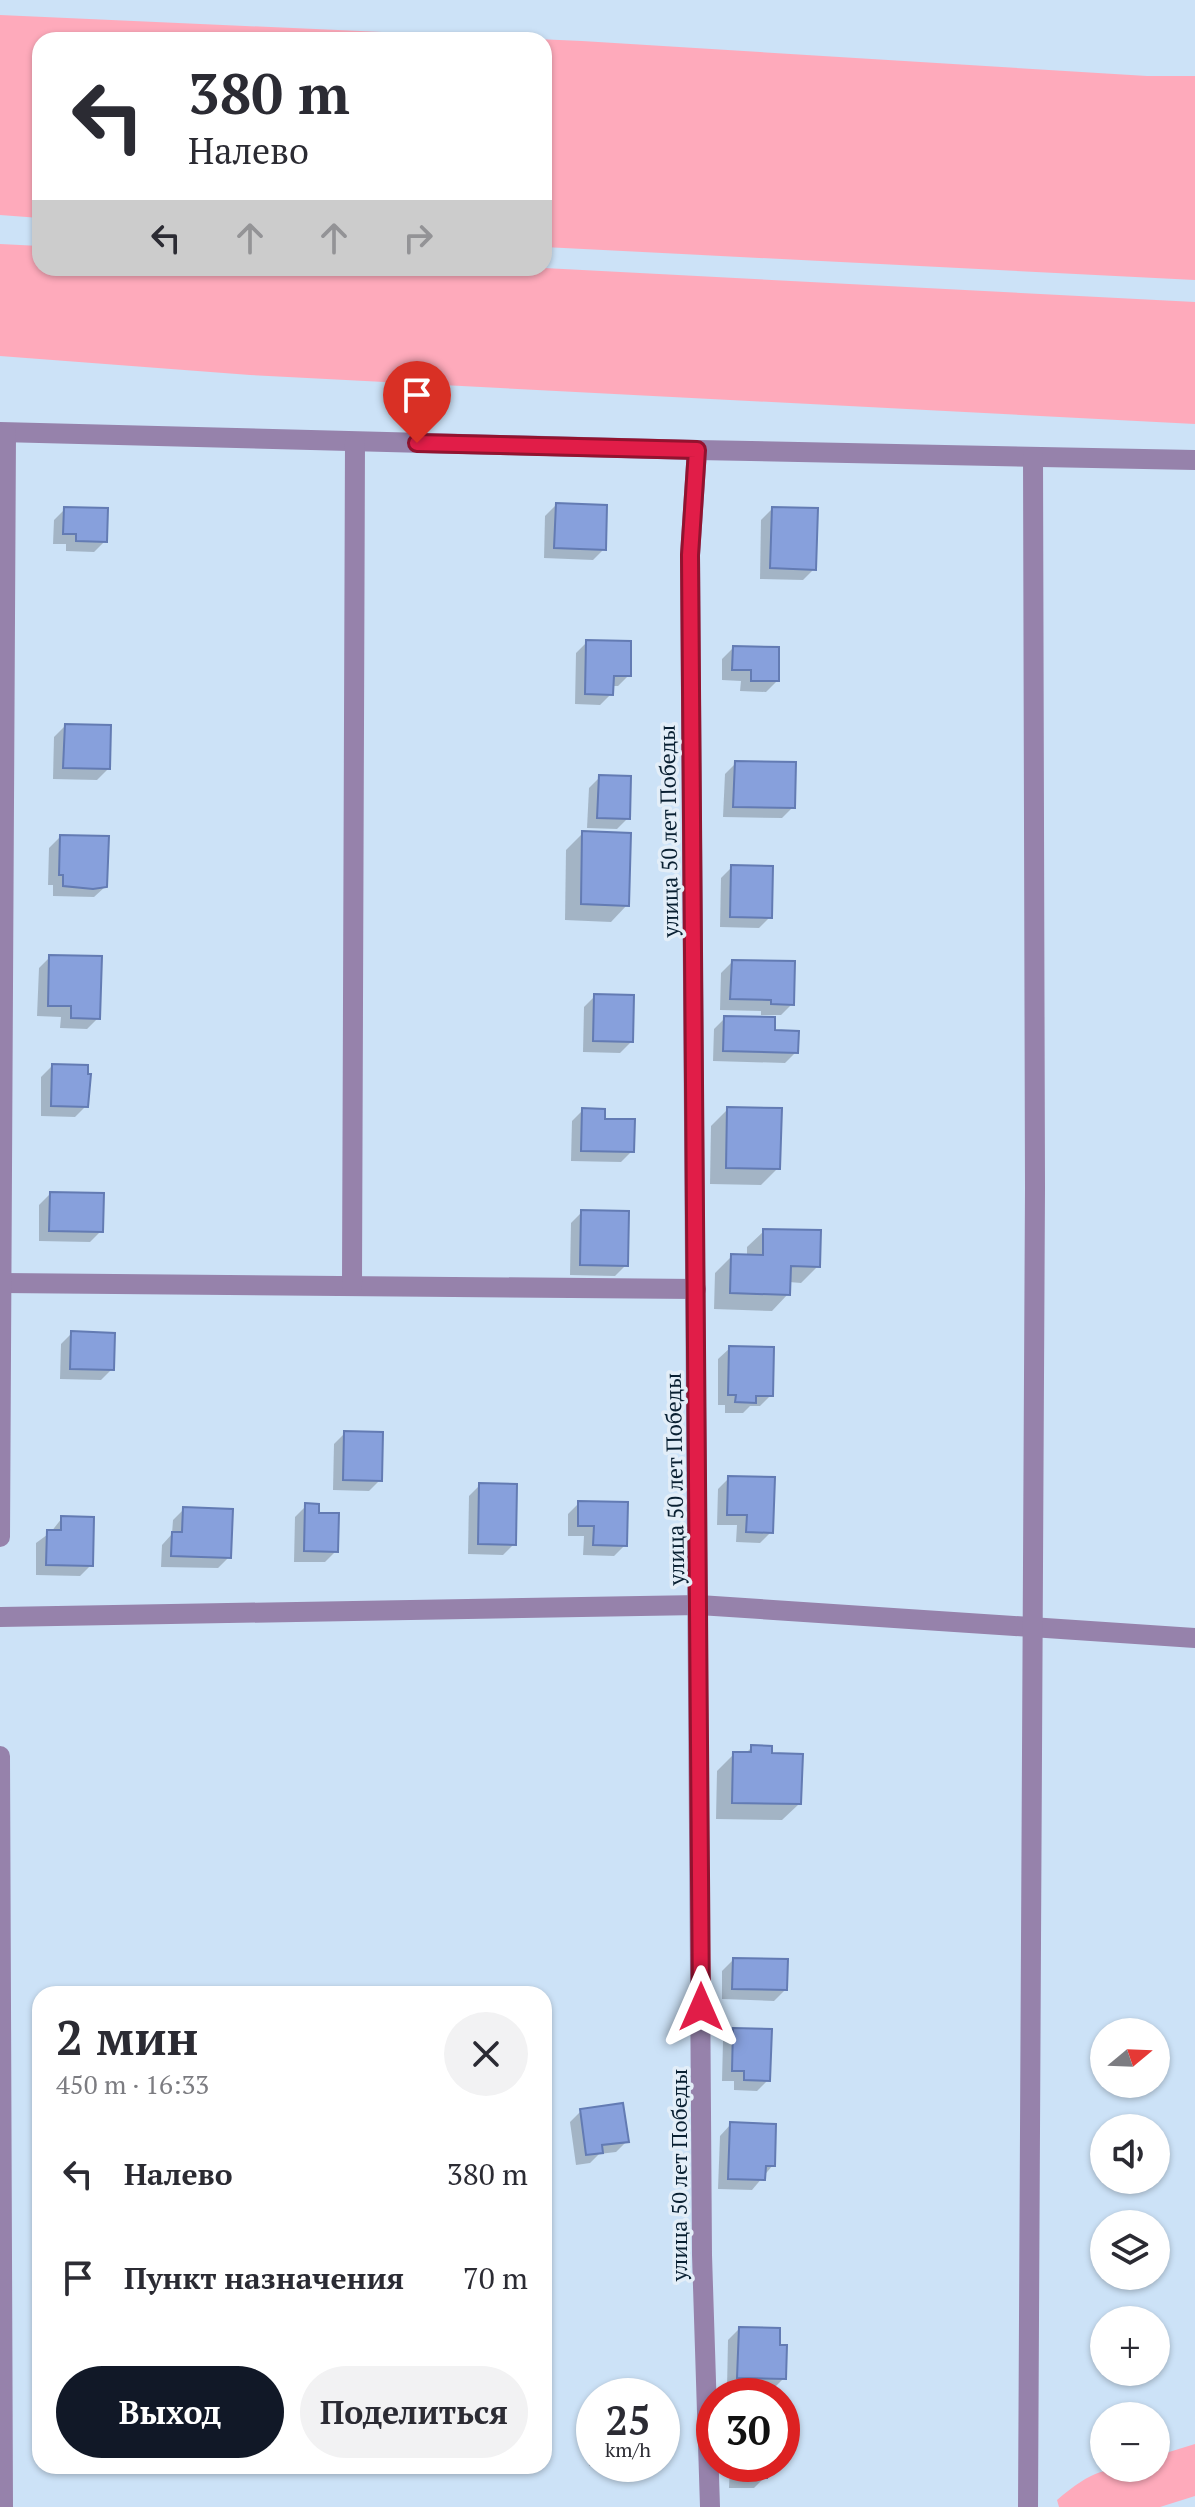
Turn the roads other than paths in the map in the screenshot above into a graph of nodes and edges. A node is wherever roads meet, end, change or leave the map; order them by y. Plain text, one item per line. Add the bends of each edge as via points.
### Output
1 (3, 432) edge
2 (355, 442) junction
3 (697, 450) junction
4 (1033, 457) junction
5 (1195, 460) edge
6 (2, 1283) edge
7 (352, 1286) junction
8 (696, 1289) junction
9 (0, 1537) edge
10 (699, 1605) junction
11 (0, 1617) edge
12 (1031, 1627) junction
13 (1195, 1638) edge
14 (0, 1756) edge
15 (3, 2507) edge
16 (710, 2507) edge
17 (1028, 2507) edge

1 - 2 street
1 - 6 street
2 - 3 street
2 - 7 street
3 - 4 street
3 - 8 street, улица 50 лет Победы via 690,555
4 - 5 street
4 - 12 street
6 - 7 street
6 - 9 street
7 - 8 street
8 - 10 street, улица 50 лет Победы
10 - 11 street
10 - 12 street
10 - 16 street, улица 50 лет Победы via 702,2240
12 - 13 street
12 - 17 street
14 - 15 street

